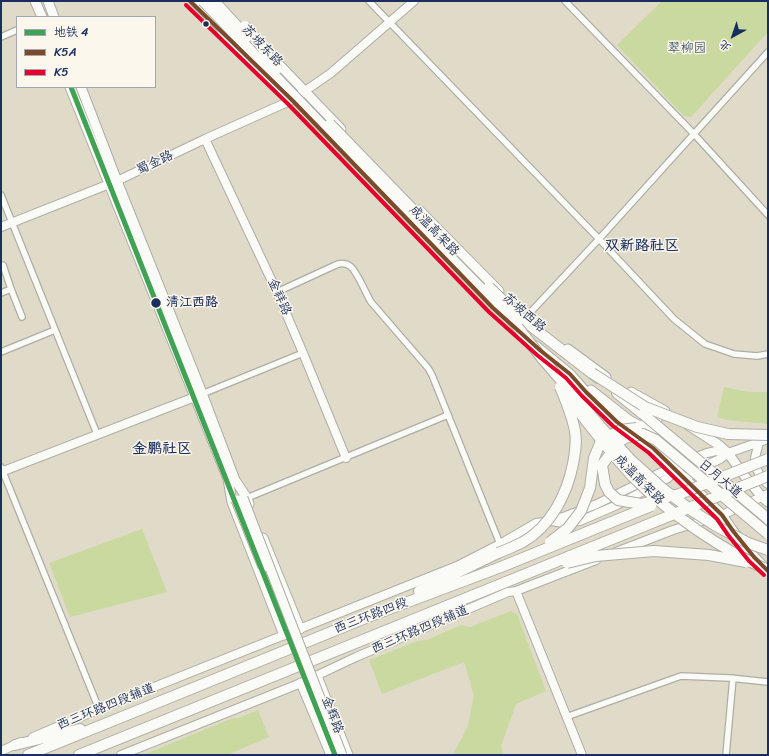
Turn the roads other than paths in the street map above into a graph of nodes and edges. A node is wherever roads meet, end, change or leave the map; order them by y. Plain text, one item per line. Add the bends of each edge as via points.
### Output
1 (35, 1) edge
2 (48, 1) edge
3 (190, 1) edge
4 (195, 1) edge
5 (203, 1) edge
6 (214, 1) edge
7 (220, 1) edge
8 (369, 1) edge
9 (406, 1) edge
10 (414, 1) edge
11 (566, 1) edge
12 (42, 16) edge
13 (53, 16) edge
14 (388, 21) junction
15 (16, 30) edge
16 (1, 37) edge
17 (768, 52) edge
18 (261, 61) junction
19 (277, 69) junction
20 (70, 88) edge
21 (81, 88) edge
22 (305, 90) junction
23 (292, 100) junction
24 (694, 134) junction
25 (206, 139) junction
26 (113, 182) junction
27 (1, 195) edge
28 (768, 214) edge
29 (12, 222) junction
30 (1, 227) edge
31 (599, 239) junction
32 (3, 265) dead end
33 (11, 289) junction
34 (277, 292) junction
35 (1, 293) edge
36 (22, 317) dead end
37 (526, 317) junction
38 (56, 330) junction
39 (1, 352) edge
40 (303, 353) junction
41 (768, 354) edge
42 (541, 357) junction
43 (592, 373) junction
44 (570, 374) junction
45 (560, 387) junction
46 (198, 396) junction
47 (654, 405) junction
48 (448, 415) junction
49 (98, 434) junction
50 (768, 435) edge
51 (673, 439) junction
52 (768, 439) edge
53 (759, 442) junction
54 (728, 453) junction
55 (346, 458) junction
56 (768, 458) edge
57 (2, 470) edge
58 (676, 470) junction
59 (768, 476) edge
60 (232, 480) junction
61 (685, 480) junction
62 (768, 484) edge
63 (683, 493) junction
64 (766, 498) edge
65 (242, 499) junction
66 (722, 515) junction
67 (767, 518) edge
68 (768, 534) edge
69 (499, 549) junction
70 (540, 550) junction
71 (768, 550) edge
72 (755, 564) junction
73 (540, 569) junction
74 (768, 570) edge
75 (516, 591) junction
76 (368, 617) junction
77 (300, 629) junction
78 (284, 635) junction
79 (317, 676) junction
80 (733, 678) junction
81 (768, 682) edge
82 (302, 683) junction
83 (99, 709) junction
84 (566, 717) junction
85 (117, 720) junction
86 (15, 745) junction
87 (95, 749) junction
88 (1, 751) edge
89 (28, 755) edge
90 (79, 755) edge
91 (85, 755) edge
92 (121, 755) edge
93 (330, 755) edge
94 (337, 755) edge
95 (342, 755) edge
96 (348, 755) edge
97 (582, 755) edge
98 (726, 755) edge

1 - 12 main road
2 - 13 main road
3 - 23 main road, 苏坡东路
4 - 18 highway, bridge via 227,33
5 - 18 highway, bridge
6 - 19 highway, 成温高架路, bridge
7 - 19 highway, bridge via 254,36
7 - 22 main road, 苏坡东路
8 - 14 street
9 - 14 main road
10 - 14 main road
11 - 24 street
14 - 22 main road, 蜀金路
14 - 31 street
15 - 16 street
17 - 24 street
18 - 42 highway, bridge via 512,321
19 - 43 highway, 成温高架路, bridge via 522,319
20 - 26 main road
21 - 26 main road
22 - 23 main road, 蜀金路
22 - 37 main road, 苏坡西路 via 401,192
23 - 25 main road, 蜀金路
23 - 44 main road, 苏坡西路 via 493,308
24 - 28 street
24 - 31 street
25 - 26 main road, 蜀金路
25 - 34 main road, 金祥路
26 - 29 main road, 蜀金路
26 - 46 main road
27 - 29 street
29 - 30 main road, 蜀金路
29 - 38 street
31 - 37 street
31 - 41 street via 674,319 705,344 734,354
32 - 33 street
33 - 35 street
33 - 36 street
34 - 40 main road, 金祥路
34 - 48 street via 338,264 351,266 371,302 428,368
37 - 47 main road, 苏坡西路 via 601,373
38 - 39 street
38 - 49 street
40 - 46 street
40 - 55 main road, 金祥路
42 - 45 highway, 成温高架路, bridge
42 - 71 highway, bridge via 632,461 662,488 716,526 748,543
43 - 50 highway, bridge via 645,407 697,427 728,434
43 - 51 highway, 成温高架路, bridge
44 - 47 main road via 638,425 654,424 658,414
44 - 58 main road, 苏坡西路 via 617,422 653,448
45 - 69 highway, bridge via 570,410 576,448 565,493 557,508 536,533 524,542
45 - 72 highway, 成温高架路, bridge via 608,449 667,508 702,533
46 - 49 main road
46 - 60 main road
47 - 54 main road, 苏坡西路
48 - 55 street
48 - 69 street
49 - 57 main road
51 - 67 highway, 日月大道, bridge
51 - 70 highway, bridge via 646,428 637,428 620,430 601,441 594,458 590,488 581,511 568,528
52 - 53 main road
53 - 54 main road
53 - 62 main road via 756,468
54 - 58 main road, 西三环路四段辅道 via 707,453 691,459
54 - 61 main road
54 - 64 main road, 苏坡西路 via 743,474
55 - 65 street
56 - 63 highway, 西三环路四段, bridge
57 - 83 street
58 - 61 main road, 苏坡西路
58 - 69 main road, 西三环路四段辅道 via 668,478 580,521 536,523
59 - 73 highway, 西三环路四段, bridge
60 - 65 main road
60 - 78 main road via 232,502
61 - 66 main road, 苏坡西路
63 - 68 highway, bridge via 641,504 618,500 605,484 602,465 619,442 643,434 656,440
63 - 70 highway, 西三环路四段, bridge
64 - 66 main road, 西三环路四段辅道
65 - 77 main road
65 - 94 main road, bridge
65 - 95 main road, bridge
66 - 74 main road, 苏坡西路 via 754,557
66 - 75 main road, 西三环路四段辅道 via 673,530
69 - 76 highway
69 - 77 main road, 西三环路四段辅道
70 - 76 highway, 西三环路四段, bridge
72 - 73 highway, bridge via 709,555 654,551 596,556
72 - 74 highway, 成温高架路, bridge
73 - 87 highway, 西三环路四段, bridge
75 - 79 main road, 西三环路四段辅道 via 508,592
75 - 84 main road
76 - 85 highway, 西三环路四段
77 - 78 main road, 西三环路四段辅道
78 - 83 main road, 西三环路四段辅道
79 - 82 main road, 西三环路四段辅道
79 - 96 main road, 金辉路
80 - 81 street
80 - 84 street via 681,676
80 - 98 street
82 - 92 main road, 西三环路四段辅道
82 - 93 main road, 金辉路
83 - 86 main road, 西三环路四段辅道
84 - 97 main road
85 - 86 highway
85 - 89 highway, 西三环路四段
86 - 88 main road, 西三环路四段辅道
87 - 90 highway, 西三环路四段
87 - 91 highway

